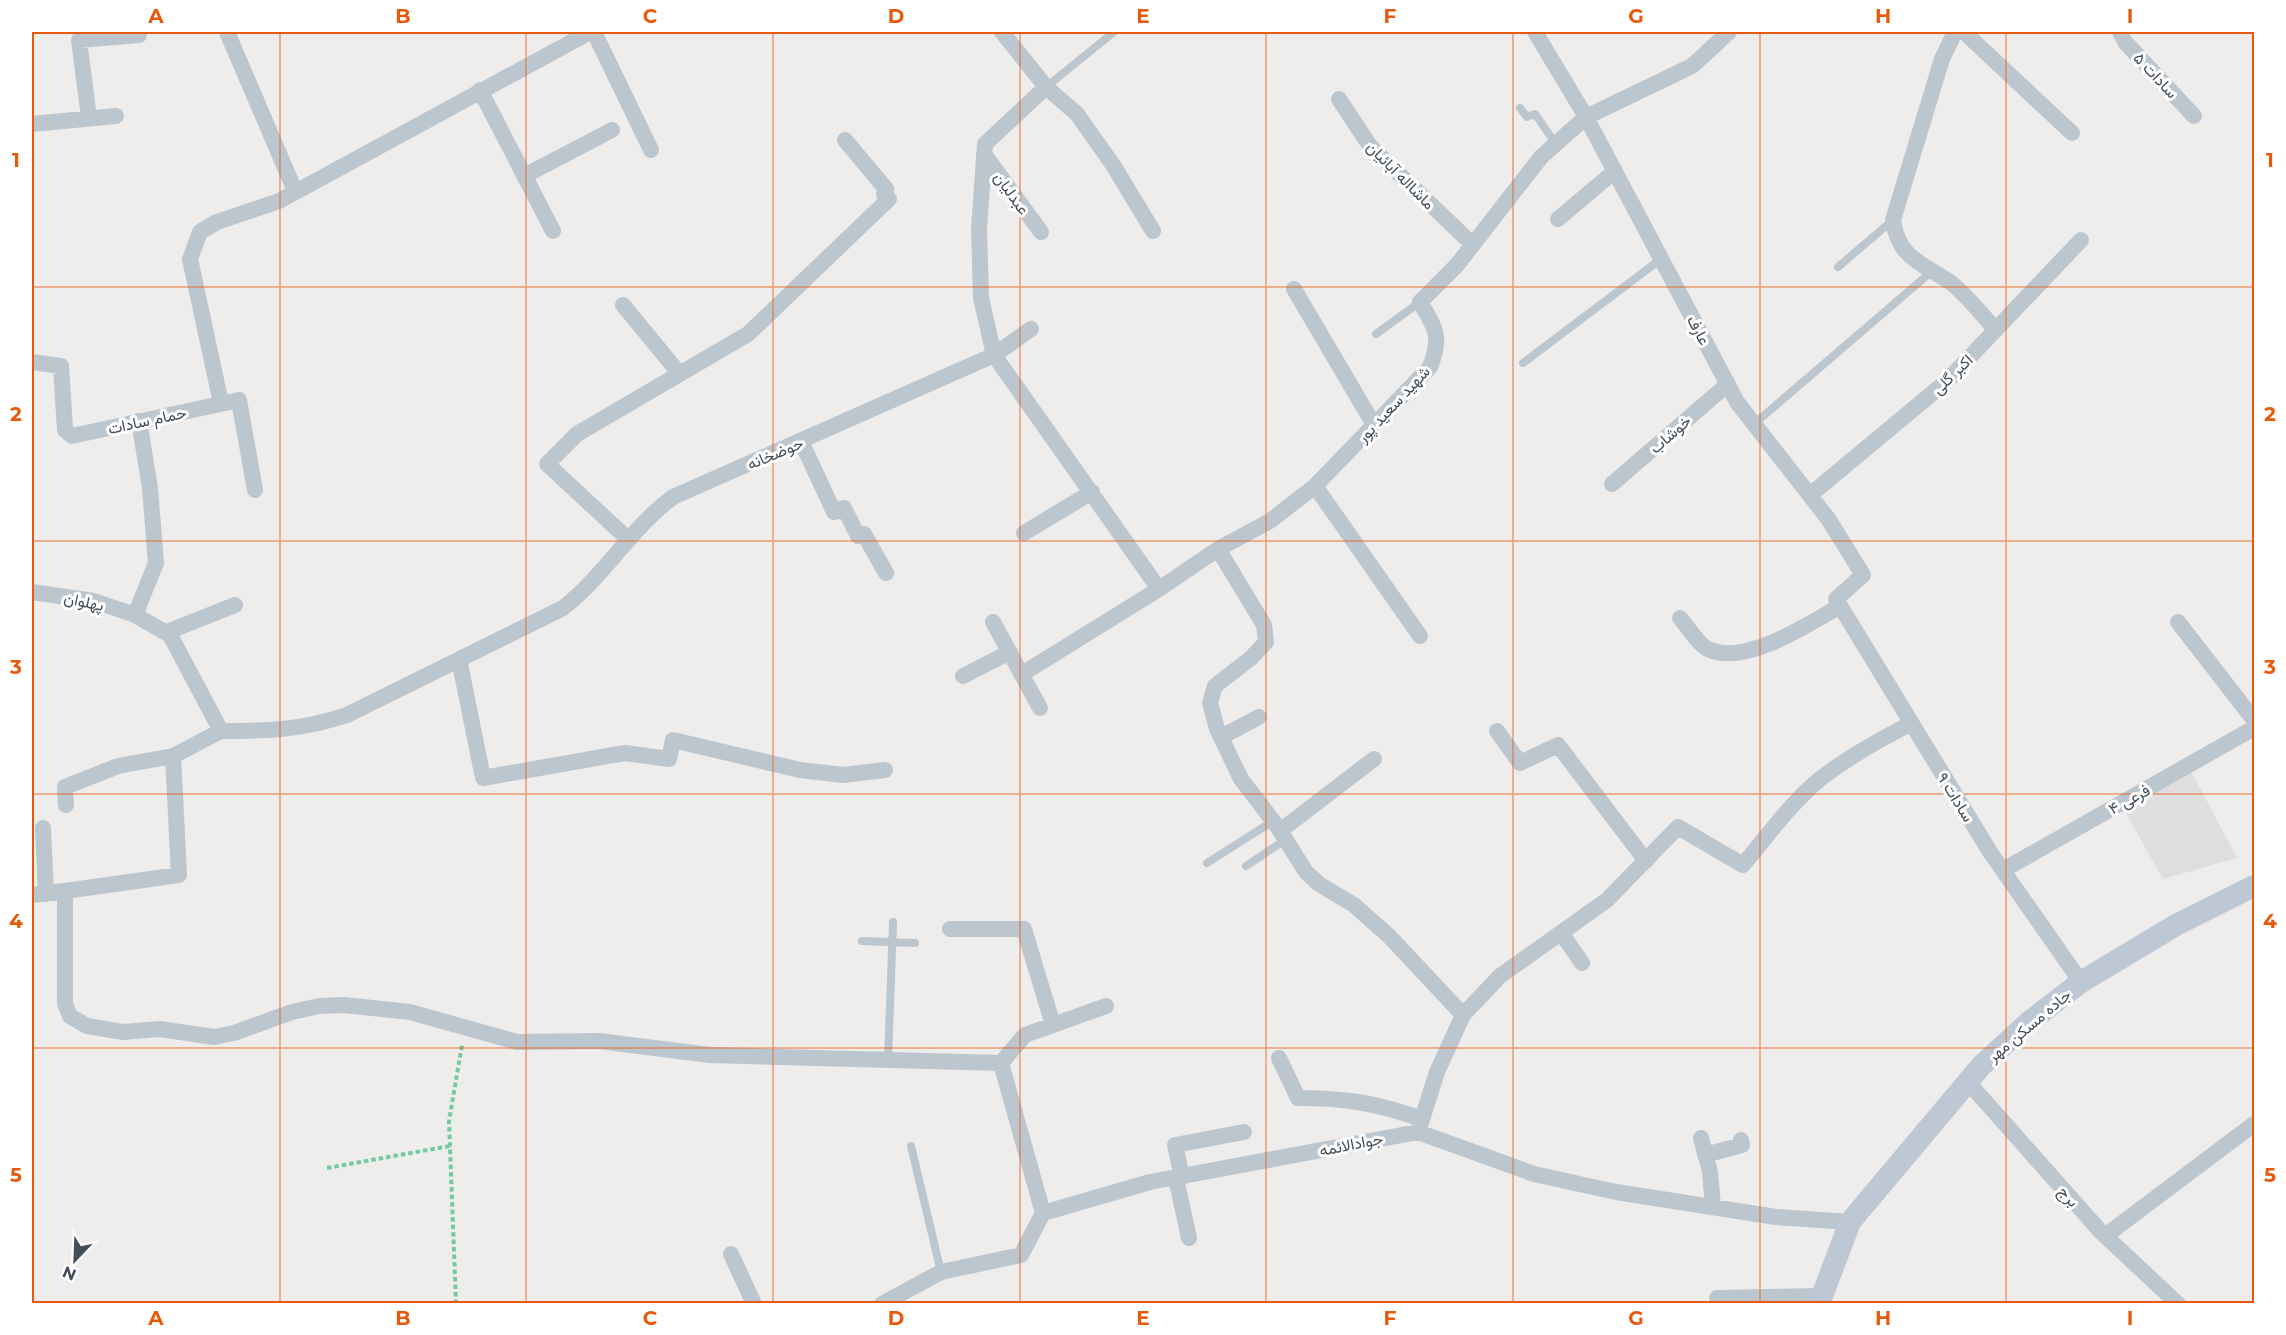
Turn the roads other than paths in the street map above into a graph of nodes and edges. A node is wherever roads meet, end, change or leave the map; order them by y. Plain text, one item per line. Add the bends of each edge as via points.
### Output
1 (227, 32) edge
2 (592, 32) edge
3 (1002, 32) edge
4 (1114, 32) edge
5 (1535, 32) edge
6 (1729, 32) edge
7 (1955, 32) edge
8 (1964, 32) edge
9 (2120, 32) edge
10 (139, 35) dead end
11 (1046, 87) junction
12 (480, 90) junction
13 (1339, 99) dead end
14 (1520, 108) dead end
15 (116, 116) dead end
16 (2194, 116) dead end
17 (1586, 117) junction
18 (89, 118) junction
19 (32, 124) edge
20 (612, 130) dead end
21 (2072, 133) dead end
22 (845, 140) dead end
23 (1556, 144) junction
24 (651, 150) dead end
25 (984, 154) junction
26 (1615, 171) junction
27 (525, 176) junction
28 (295, 191) junction
29 (1558, 219) dead end
30 (1893, 220) junction
31 (553, 231) dead end
32 (1153, 231) dead end
33 (1041, 232) dead end
34 (2081, 240) dead end
35 (1472, 244) junction
36 (1661, 259) junction
37 (1838, 267) dead end
38 (1931, 272) junction
39 (1294, 289) dead end
40 (1420, 302) junction
41 (623, 305) dead end
42 (1031, 329) dead end
43 (1996, 330) junction
44 (1376, 334) dead end
45 (994, 355) junction
46 (32, 362) edge
47 (1523, 363) dead end
48 (679, 373) junction
49 (1728, 384) junction
50 (221, 403) junction
51 (140, 421) junction
52 (1754, 424) junction
53 (1374, 425) junction
54 (801, 441) junction
55 (1612, 484) dead end
56 (1315, 486) junction
57 (255, 490) dead end
58 (1092, 492) junction
59 (1810, 495) junction
60 (1024, 533) dead end
61 (629, 540) junction
62 (1218, 549) junction
63 (886, 573) dead end
64 (1159, 589) junction
65 (32, 592) edge
66 (235, 605) dead end
67 (1840, 606) junction
68 (135, 615) junction
69 (1680, 618) dead end
70 (993, 622) dead end
71 (2178, 622) dead end
72 (167, 632) junction
73 (1420, 636) dead end
74 (1010, 652) junction
75 (459, 659) junction
76 (1022, 674) junction
77 (963, 676) dead end
78 (1041, 708) dead end
79 (1259, 717) dead end
80 (2254, 720) edge
81 (1910, 724) junction
82 (2254, 728) edge
83 (221, 731) junction
84 (1497, 731) dead end
85 (1221, 737) junction
86 (172, 756) junction
87 (1374, 759) dead end
88 (885, 770) dead end
89 (66, 805) dead end
90 (43, 828) dead end
91 (1279, 831) junction
92 (1646, 861) junction
93 (1207, 863) dead end
94 (1246, 866) dead end
95 (2003, 870) junction
96 (2254, 886) edge
97 (65, 891) junction
98 (39, 895) edge
99 (893, 921) dead end
100 (950, 929) dead end
101 (1562, 934) junction
102 (862, 941) dead end
103 (892, 942) junction
104 (915, 943) dead end
105 (1582, 963) dead end
106 (2081, 982) junction
107 (1106, 1006) dead end
108 (1463, 1015) junction
109 (1053, 1025) junction
110 (1279, 1058) dead end
111 (888, 1060) junction
112 (1001, 1063) junction
113 (1967, 1081) junction
114 (2254, 1124) edge
115 (1420, 1125) junction
116 (1244, 1132) dead end
117 (1701, 1138) dead end
118 (1741, 1140) dead end
119 (910, 1146) dead end
120 (1705, 1155) junction
121 (1179, 1177) junction
122 (1713, 1207) junction
123 (1043, 1213) junction
124 (1850, 1222) junction
125 (2105, 1236) junction
126 (1189, 1238) dead end
127 (731, 1254) dead end
128 (940, 1272) junction
129 (1717, 1298) dead end
130 (1820, 1300) edge
131 (754, 1304) edge
132 (882, 1304) edge
133 (2178, 1304) edge

1 - 28 street
2 - 12 street
2 - 24 street
3 - 11 street
4 - 11 lane
5 - 17 street, عارف
6 - 17 street via 1692,66
7 - 30 street via 1942,59
8 - 21 street
9 - 16 street, سادات ۵
10 - 18 street via 79,40
11 - 25 street via 985,144
11 - 32 street via 1077,114
12 - 27 street
12 - 28 street
13 - 35 street, ماشااله آبائیان via 1370,146
14 - 23 lane via 1527,117 1535,114
15 - 18 street
17 - 23 street
17 - 26 street, عارف
18 - 19 street
20 - 27 street
22 - 48 street via 886,189 888,199 748,334
23 - 35 street via 1541,157
25 - 33 street, عبدلیان
25 - 45 street via 979,229 981,298
26 - 29 street
26 - 36 street, عارف
27 - 31 street
28 - 50 street via 261,209 218,222 200,232 193,244 190,259
30 - 37 lane
30 - 38 street via 1895,238
34 - 43 street, اکبر گلی
35 - 40 street
36 - 47 lane
36 - 49 street, عارف
38 - 43 street via 1951,283
38 - 52 lane
39 - 53 street
40 - 44 lane
40 - 53 street, شهید سعید پور via 1435,327 1439,345 1430,367
41 - 48 street
42 - 45 street, حوضخانه
43 - 59 street, اکبر گلی via 1947,381
45 - 54 street, حوضخانه
45 - 58 street
46 - 51 street, حمام سادات via 61,366 65,430 72,436
48 - 61 street via 577,434 547,464
49 - 52 street, عارف
49 - 55 street, خوشاب
50 - 51 street, حمام سادات
50 - 57 street via 239,400
51 - 68 street via 156,563
52 - 59 street, عارف
53 - 56 street, شهید سعید پور
54 - 61 street, حوضخانه via 673,497 650,513
54 - 63 street via 834,512 844,508 858,536 864,534
56 - 62 street, شهید سعید پور via 1269,521
56 - 73 street
58 - 60 street
58 - 64 street
59 - 67 street, عارف via 1863,575 1836,599
61 - 75 street, حوضخانه via 585,591 563,608
62 - 64 street, شهید سعید پور
62 - 85 street via 1264,625 1266,642 1215,686 1210,703
64 - 76 street, شهید سعید پور
65 - 68 street, پهلوان via 94,601
66 - 72 street
67 - 69 street via 1796,640 1723,653 1706,648
67 - 81 street, سادات ۹
68 - 72 street, پهلوان
70 - 74 street
71 - 80 street
72 - 83 street
74 - 76 street
74 - 77 street
75 - 83 street, حوضخانه via 347,715 314,726 280,731
75 - 88 street via 483,778 625,753 669,759 673,740 800,770 843,775
76 - 78 street
79 - 85 street
81 - 92 street via 1870,744 1819,780 1743,865 1678,827
81 - 95 street, سادات ۹
82 - 95 street, فرعی ۴
83 - 86 street
84 - 92 street via 1520,763 1558,745
85 - 91 street via 1241,779
86 - 89 street via 118,766 65,788
86 - 97 street via 179,875
87 - 91 street
90 - 98 street
91 - 93 lane
91 - 94 lane
91 - 108 street via 1305,872 1354,905 1390,937
92 - 101 street via 1607,900
95 - 106 street, سادات ۹
96 - 106 main road, جاده مسکن مهر via 2176,925
97 - 98 street
97 - 111 street via 65,1004 70,1016 104,1031 160,1029 214,1037 292,1012 345,1005 410,1012 517,1042 599,1041 710,1055
99 - 103 lane
100 - 109 street via 1024,929
101 - 105 street
101 - 108 street via 1500,976
102 - 103 lane
103 - 104 lane
103 - 111 lane
106 - 113 main road, جاده مسکن مهر via 2029,1022
107 - 109 street
108 - 115 street via 1437,1072
109 - 112 street via 1026,1035
110 - 115 street via 1298,1098 1342,1098 1385,1106
111 - 112 street
112 - 123 street
113 - 124 main road, جاده مسکن مهر
113 - 125 street, برج
114 - 125 street
115 - 121 street, جوادالائمه
115 - 122 street via 1534,1174
116 - 121 street via 1176,1145
117 - 120 street
118 - 120 street via 1742,1145
119 - 128 lane
120 - 122 street
121 - 123 street, جوادالائمه
121 - 126 street
122 - 124 street via 1776,1217
123 - 128 street via 1021,1255
124 - 130 main road, جاده مسکن مهر
125 - 133 street, برج
127 - 131 street
128 - 132 street
129 - 130 street

